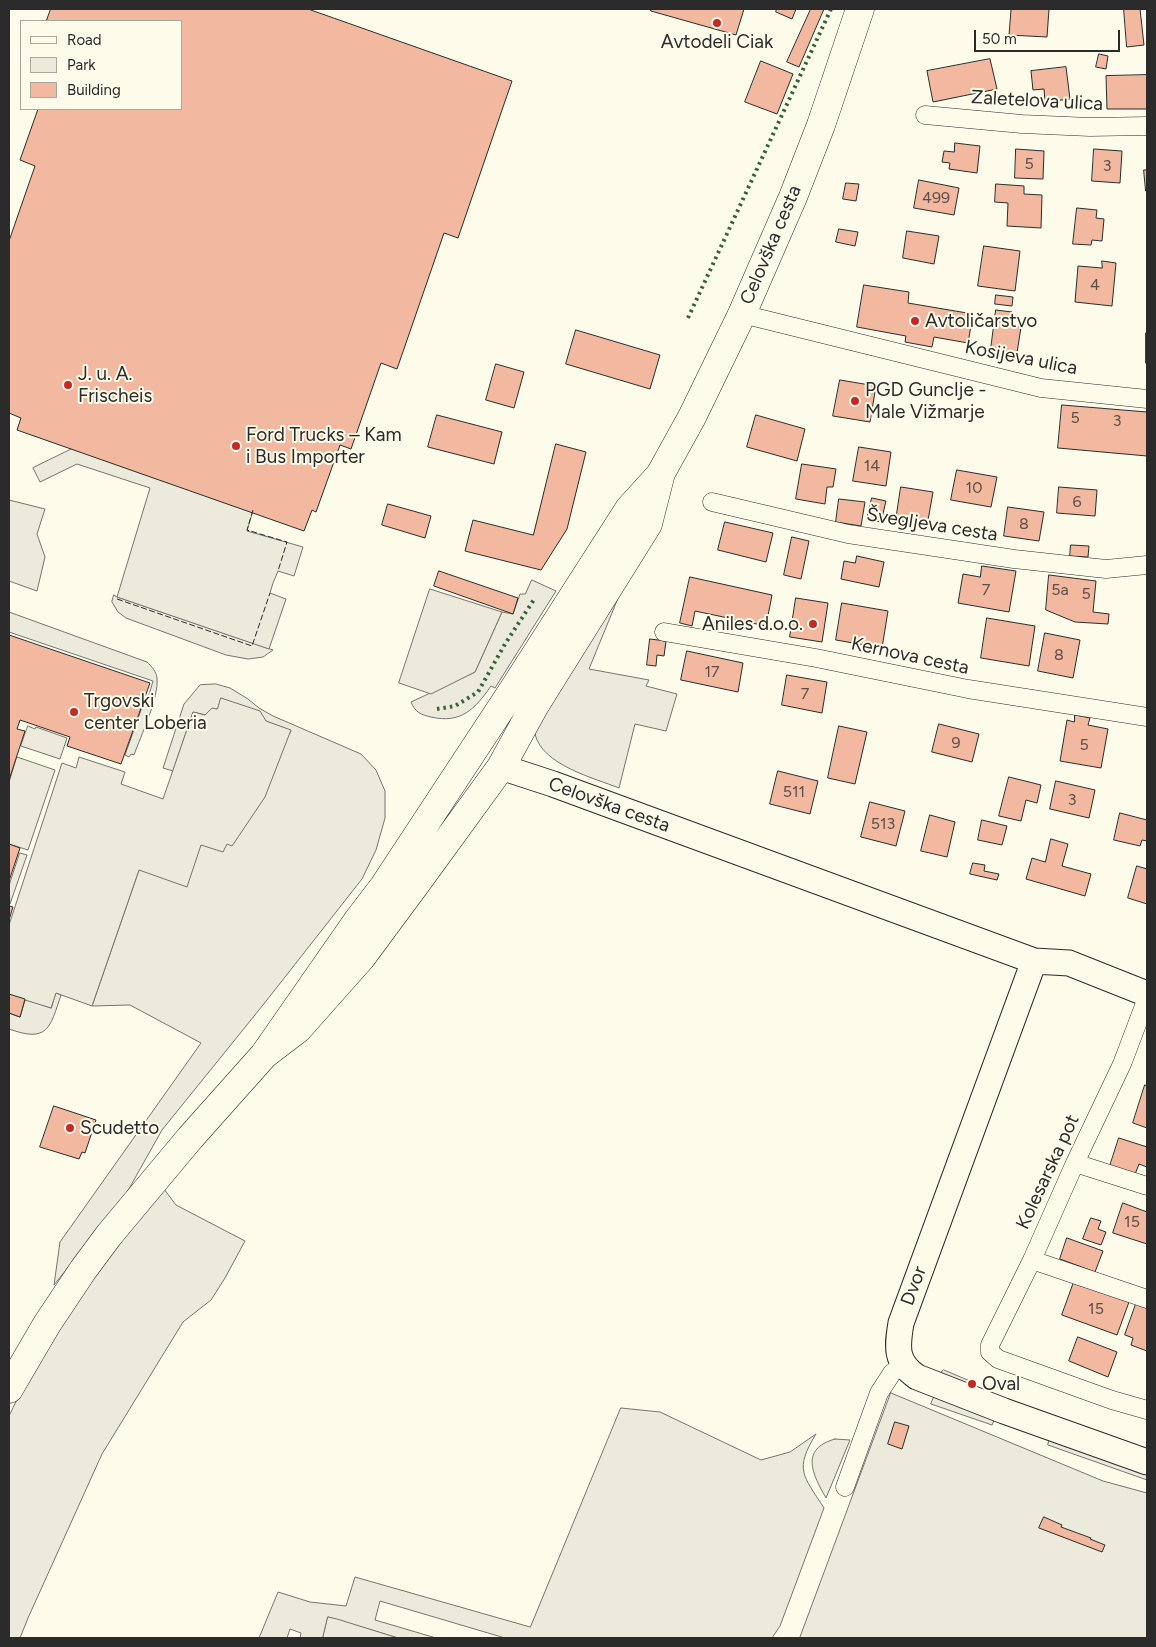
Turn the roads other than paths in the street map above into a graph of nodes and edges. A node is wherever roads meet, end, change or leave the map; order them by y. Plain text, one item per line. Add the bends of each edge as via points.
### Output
1 (860, 9) edge
2 (925, 114) dead end
3 (1147, 126) edge
4 (742, 314) junction
5 (1147, 399) edge
6 (661, 473) junction
7 (712, 502) dead end
8 (1147, 565) edge
9 (664, 632) dead end
10 (1147, 717) edge
11 (470, 756) junction
12 (501, 767) junction
13 (1034, 961) junction
14 (1147, 994) edge
15 (1147, 998) edge
16 (264, 1055) junction
17 (1075, 1163) junction
18 (1147, 1186) edge
19 (1032, 1260) junction
20 (1147, 1299) edge
21 (904, 1364) junction
22 (9, 1389) edge
23 (1147, 1410) edge
24 (1147, 1462) edge
25 (845, 1487) dead end

1 - 4 main road, Celovška cesta via 814,143
2 - 3 street, Zaletelova ulica via 1022,124
4 - 5 street, Kosijeva ulica via 1041,388
4 - 6 main road, Celovška cesta
6 - 11 main road, Celovška cesta via 629,509
6 - 12 main road, Celovška cesta via 648,524 535,705
7 - 8 street, Švegljeva cesta via 848,534 1014,559 1106,569
9 - 10 street, Kernova cesta via 816,658 968,690
11 - 12 main road
11 - 16 main road, Celovška cesta via 384,886
12 - 13 street, Celovška cesta
12 - 16 main road via 361,958 298,1029
13 - 14 street, Celovška cesta via 1069,963
13 - 21 street, Dvor via 901,1323 898,1344
15 - 17 street, Kolesarska pot via 1122,1064
16 - 22 main road via 109,1235 47,1324
17 - 18 street
17 - 19 street, Kolesarska pot
19 - 20 street
19 - 23 street, Kolesarska pot via 990,1345 990,1352 998,1360
21 - 24 street via 922,1379
21 - 25 street via 892,1373 879,1392

